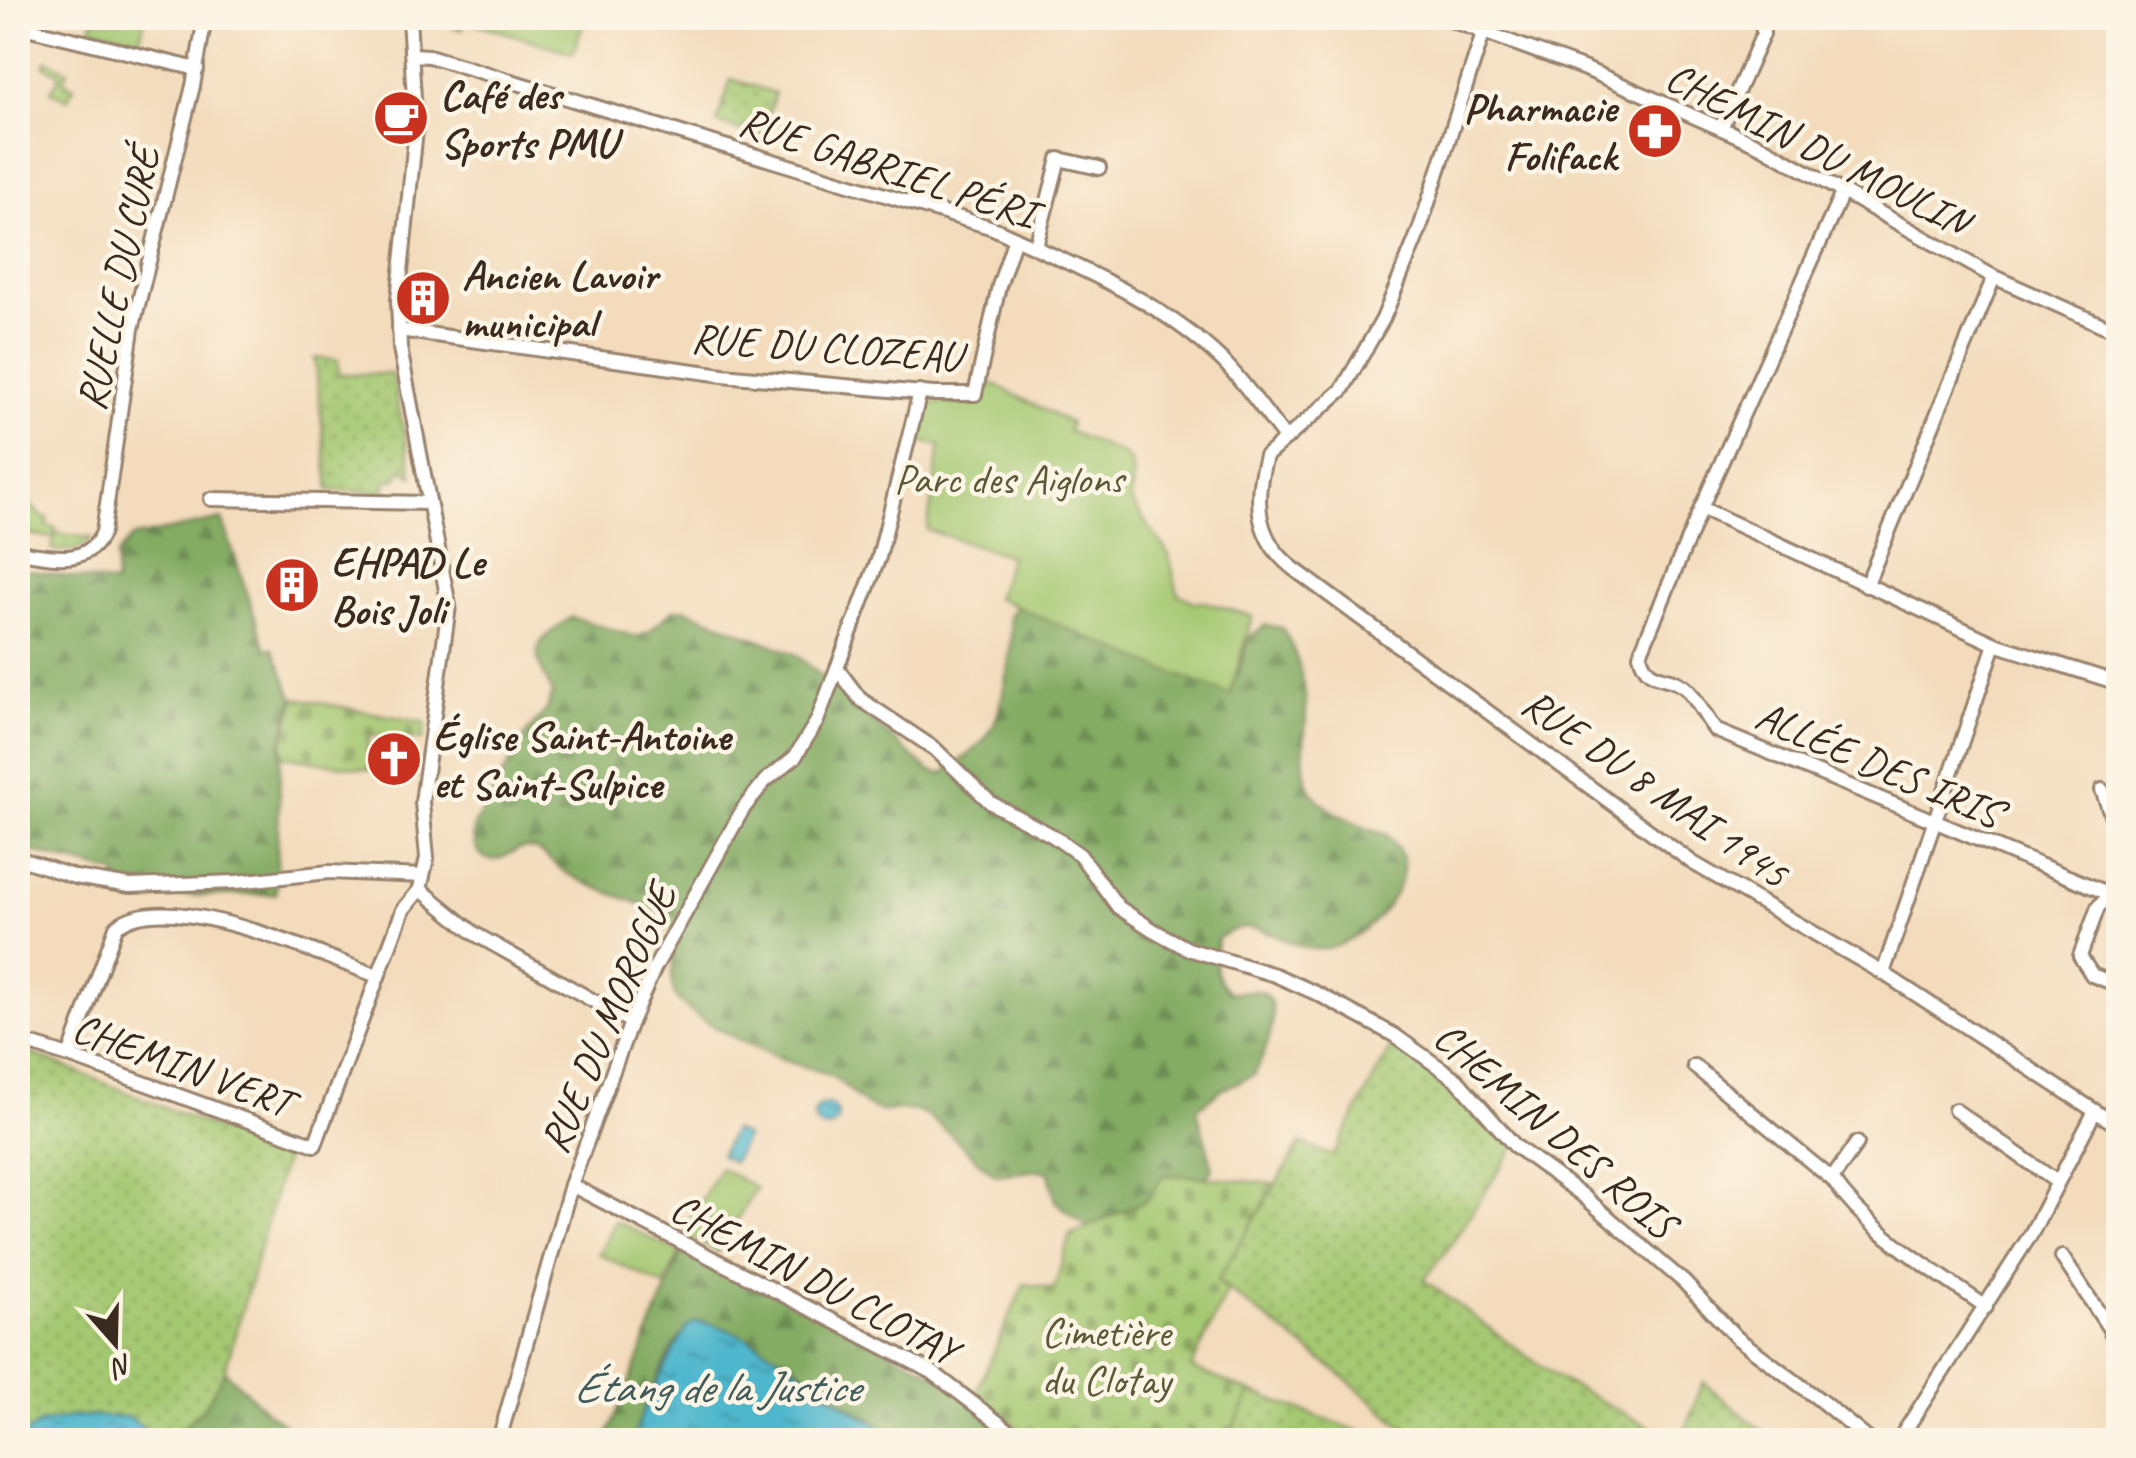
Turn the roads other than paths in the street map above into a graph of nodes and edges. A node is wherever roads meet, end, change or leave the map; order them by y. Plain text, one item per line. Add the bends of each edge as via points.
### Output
1 (205, 18) edge
2 (408, 18) edge
3 (1445, 18) edge
4 (1488, 18) edge
5 (1762, 18) edge
6 (18, 26) edge
7 (1482, 34) junction
8 (413, 55) junction
9 (197, 69) junction
10 (1721, 128) junction
11 (1099, 168) dead end
12 (1843, 191) junction
13 (1015, 238) junction
14 (1036, 246) junction
15 (1994, 276) junction
16 (399, 330) junction
17 (2118, 332) edge
18 (920, 392) junction
19 (1286, 439) junction
20 (211, 499) dead end
21 (428, 504) junction
22 (1701, 508) junction
23 (18, 552) edge
24 (1866, 586) junction
25 (1995, 644) junction
26 (839, 671) junction
27 (2118, 683) edge
28 (2102, 790) dead end
29 (1936, 822) junction
30 (2118, 824) edge
31 (18, 858) edge
32 (422, 883) junction
33 (2115, 892) edge
34 (1883, 973) junction
35 (378, 976) junction
36 (2118, 985) edge
37 (631, 1022) junction
38 (18, 1047) edge
39 (70, 1056) junction
40 (1694, 1066) dead end
41 (1954, 1110) dead end
42 (2095, 1111) junction
43 (2118, 1126) edge
44 (1858, 1143) dead end
45 (1832, 1179) junction
46 (2057, 1182) junction
47 (571, 1185) junction
48 (2062, 1257) dead end
49 (1986, 1307) junction
50 (2118, 1350) edge
51 (499, 1440) edge
52 (1022, 1440) edge
53 (1869, 1440) edge
54 (1899, 1440) edge

1 - 9 street, RUELLE DU CURÉ
2 - 8 street
3 - 7 street, CHEMIN DU MOULIN
4 - 7 street, RUE DU 8 MAI 1945
5 - 10 street via 1763,34
6 - 9 street
7 - 10 street, CHEMIN DU MOULIN via 1588,70
7 - 19 street, RUE DU 8 MAI 1945 via 1390,306 1342,390
8 - 13 street, RUE GABRIEL PÉRI
8 - 16 street via 416,130
9 - 23 street, RUELLE DU CURÉ via 132,329 103,532 92,550 72,558
10 - 12 street, CHEMIN DU MOULIN
11 - 14 street via 1059,160
12 - 15 street, CHEMIN DU MOULIN
12 - 22 street
13 - 14 street, RUE GABRIEL PÉRI
13 - 18 street, RUE DU CLOZEAU via 975,394
14 - 19 street, RUE GABRIEL PÉRI via 1135,297 1199,340 1234,372
15 - 17 street, CHEMIN DU MOULIN
15 - 24 street
16 - 18 street, RUE DU CLOZEAU via 722,376
16 - 21 street
18 - 26 street, RUE DU MOROGUE via 879,557
19 - 34 street, RUE DU 8 MAI 1945 via 1266,456 1260,504 1264,536 1281,559 1693,863
20 - 21 street
21 - 32 street via 448,606 422,802
22 - 24 street
22 - 29 street, ALLÉE DES IRIS via 1640,654 1642,666 1686,687 1715,730
24 - 25 street
25 - 27 street
25 - 29 street
26 - 37 street, RUE DU MOROGUE via 795,757 765,781 716,854
26 - 53 street, CHEMIN DES ROIS via 860,699 935,750 991,803 1080,856 1118,907 1188,948 1318,994 1458,1080 1515,1146 1684,1282 1737,1338
28 - 30 street
29 - 33 street, ALLÉE DES IRIS
29 - 34 street
31 - 32 street via 130,886 329,872
32 - 35 street, CHEMIN VERT via 403,910
32 - 37 street via 475,934
33 - 36 street via 2098,907 2080,956 2092,975
34 - 42 street, RUE DU 8 MAI 1945
35 - 39 street via 224,920 127,918 116,928
35 - 39 street, CHEMIN VERT via 315,1146
37 - 47 street, RUE DU MOROGUE
38 - 39 street, CHEMIN VERT via 30,1044
40 - 45 street
41 - 46 street
42 - 43 street, RUE DU 8 MAI 1945
42 - 46 street
44 - 45 street
45 - 49 street via 1862,1219
46 - 49 street
47 - 51 street, RUE DU MOROGUE
47 - 52 street, CHEMIN DU CLOTAY via 932,1372
48 - 50 street
49 - 54 street

